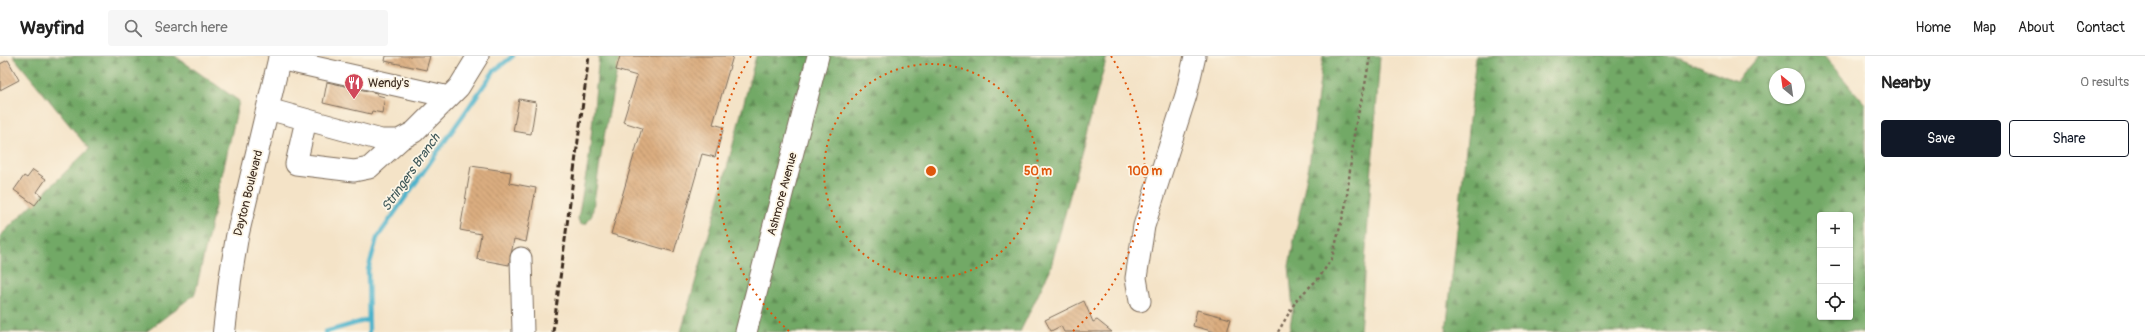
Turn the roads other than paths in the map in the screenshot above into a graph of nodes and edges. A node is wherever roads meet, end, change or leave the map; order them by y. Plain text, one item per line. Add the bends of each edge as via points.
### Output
1 (478, 56) edge
2 (818, 56) edge
3 (1195, 56) edge
4 (280, 58) edge
5 (449, 97) junction
6 (268, 109) junction
7 (306, 120) junction
8 (401, 139) junction
9 (521, 258) dead end
10 (1140, 300) dead end
11 (224, 332) edge
12 (523, 332) edge
13 (746, 332) edge

1 - 5 street via 459,87
2 - 13 street, Ashmore Avenue
3 - 10 street via 1186,95 1144,226 1136,278
4 - 5 street
4 - 6 main road, Dayton Boulevard
5 - 8 street via 414,132
6 - 7 street
6 - 11 main road, Dayton Boulevard via 237,237
7 - 8 street via 381,140
7 - 8 street via 296,164 354,171 369,168
9 - 12 street

